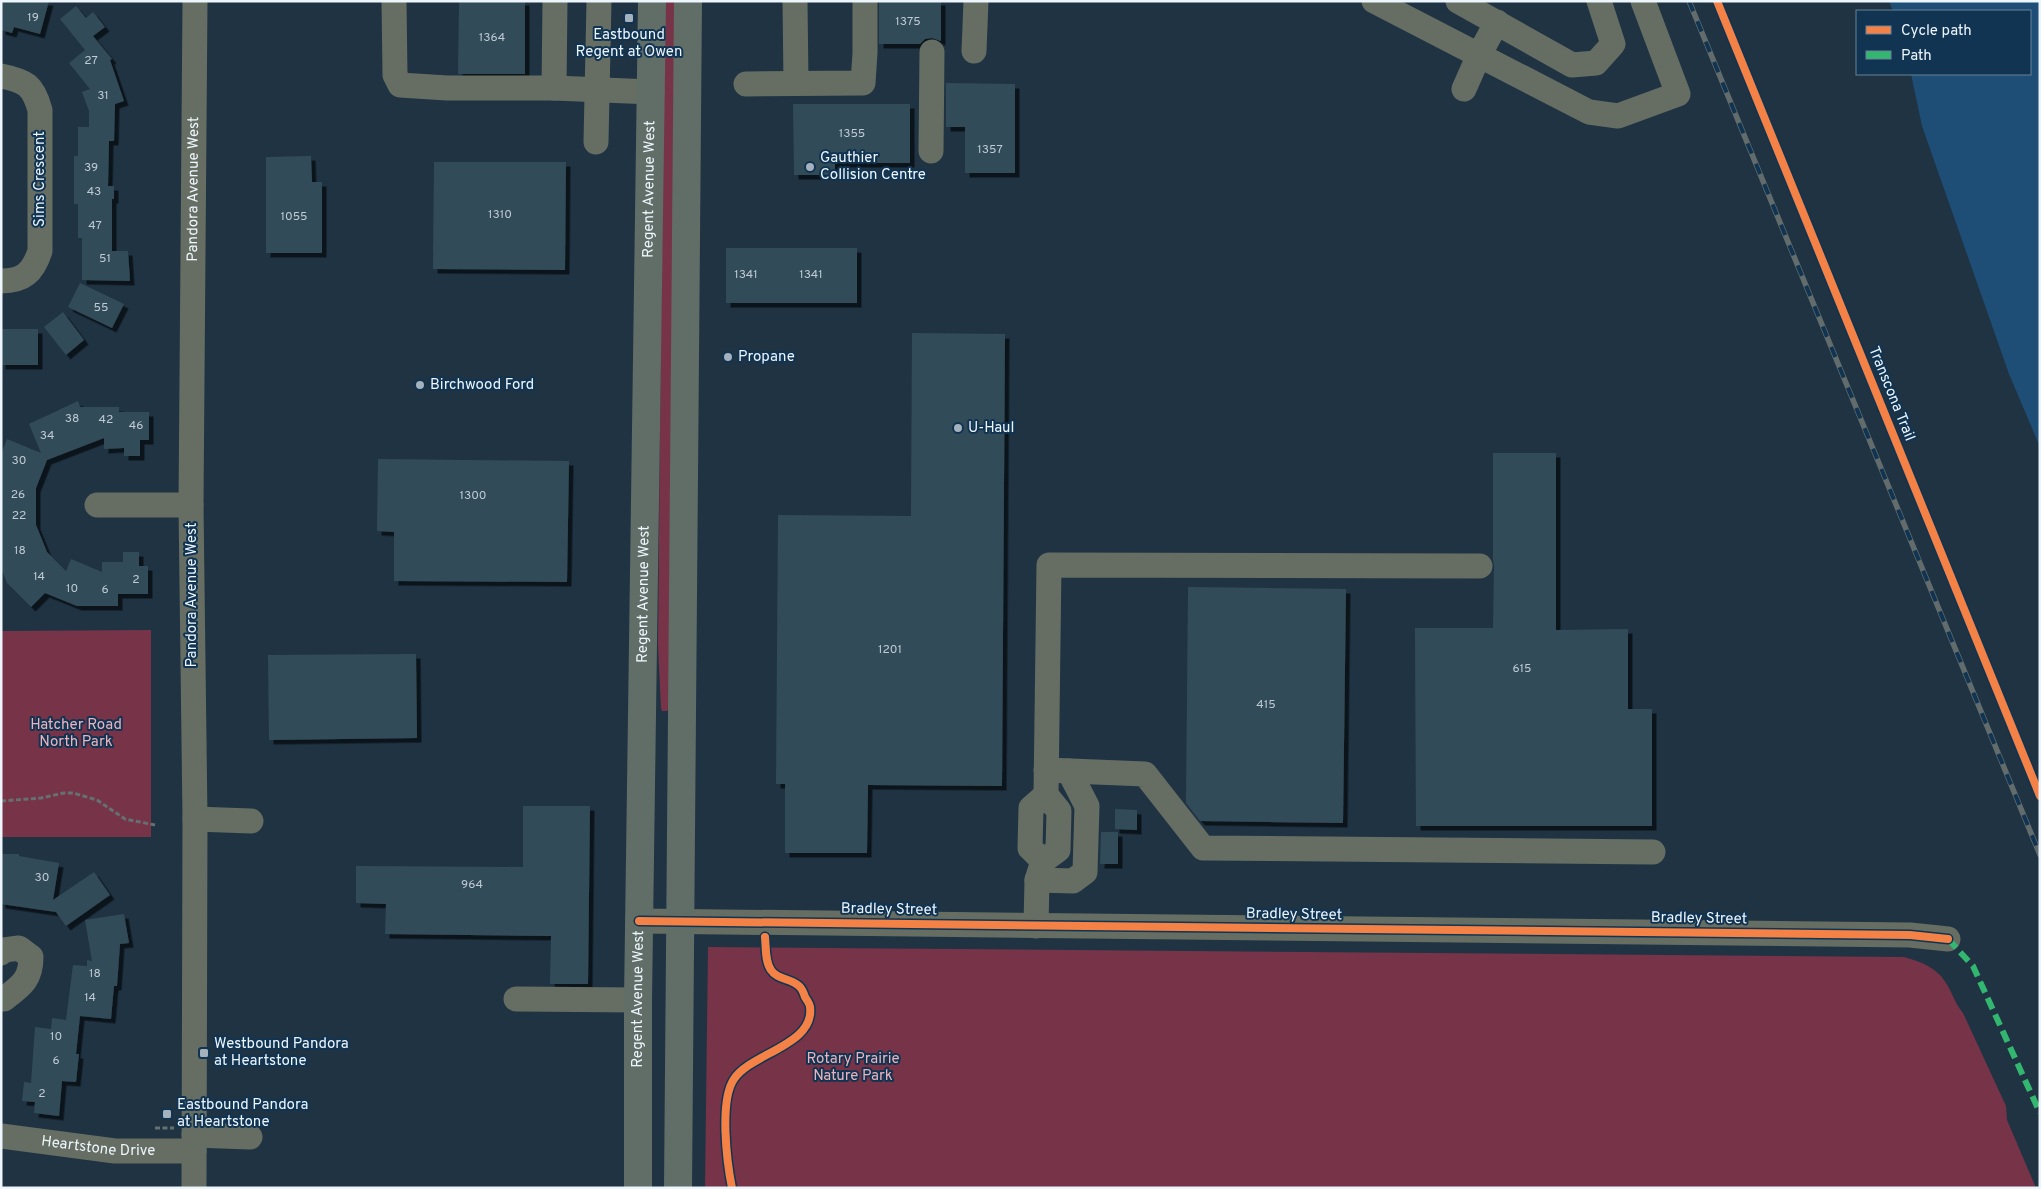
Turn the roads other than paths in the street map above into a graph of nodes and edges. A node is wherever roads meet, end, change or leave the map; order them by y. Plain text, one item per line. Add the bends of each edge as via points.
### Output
1 (195, 1) edge
2 (394, 1) edge
3 (555, 1) edge
4 (599, 1) edge
5 (652, 1) edge
6 (688, 1) edge
7 (795, 1) edge
8 (865, 1) edge
9 (976, 1) edge
10 (1374, 1) edge
11 (1458, 1) edge
12 (1598, 1) edge
13 (1643, 1) edge
14 (1497, 22) junction
15 (974, 51) dead end
16 (932, 52) dead end
17 (1479, 55) junction
18 (1, 76) edge
19 (796, 83) junction
20 (746, 84) dead end
21 (554, 88) junction
22 (1464, 89) dead end
23 (596, 90) junction
24 (652, 92) junction
25 (596, 142) dead end
26 (931, 150) dead end
27 (1, 281) edge
28 (97, 505) dead end
29 (191, 505) junction
30 (1480, 566) dead end
31 (1054, 779) junction
32 (195, 819) junction
33 (251, 821) dead end
34 (1653, 852) dead end
35 (1040, 871) junction
36 (639, 921) junction
37 (682, 922) junction
38 (1036, 926) junction
39 (1948, 939) dead end
40 (1, 953) edge
41 (516, 999) dead end
42 (638, 1000) junction
43 (2, 1002) edge
44 (1, 1136) edge
45 (250, 1137) dead end
46 (194, 1143) junction
47 (194, 1188) edge
48 (638, 1188) edge
49 (678, 1188) edge

1 - 29 street, Pandora Avenue West
2 - 21 street via 395,75 400,85
3 - 21 street
4 - 23 street
5 - 24 main road, Regent Avenue West
6 - 37 main road
7 - 19 street
8 - 19 street via 863,83
9 - 15 street
10 - 17 street
11 - 14 street
12 - 14 street via 1613,44 1596,63 1572,64
13 - 17 street via 1678,94 1618,116 1589,112
14 - 17 street
16 - 26 street
17 - 22 street
18 - 27 street, Sims Crescent via 27,83 36,95 40,110 40,251 35,266 26,275
19 - 20 street
21 - 23 street
23 - 24 street
23 - 25 street
24 - 36 main road, Regent Avenue West
28 - 29 street
29 - 32 street, Pandora Avenue West
30 - 31 street via 1049,565
31 - 34 street via 1144,774 1203,848
31 - 35 street via 1059,811 1058,850
31 - 35 street via 1087,806 1085,872 1074,881
32 - 33 street
32 - 46 street, Pandora Avenue West
35 - 38 street
36 - 37 street, Bradley Street
36 - 42 main road, Regent Avenue West
37 - 38 street, Bradley Street
37 - 49 main road
38 - 39 street, Bradley Street via 1910,934
40 - 43 street via 19,948 30,957 31,972 22,986
41 - 42 street
42 - 48 main road, Regent Avenue West
44 - 46 street, Heartstone Drive via 115,1152
45 - 46 street, Heartstone Drive
46 - 47 street, Pandora Avenue West

